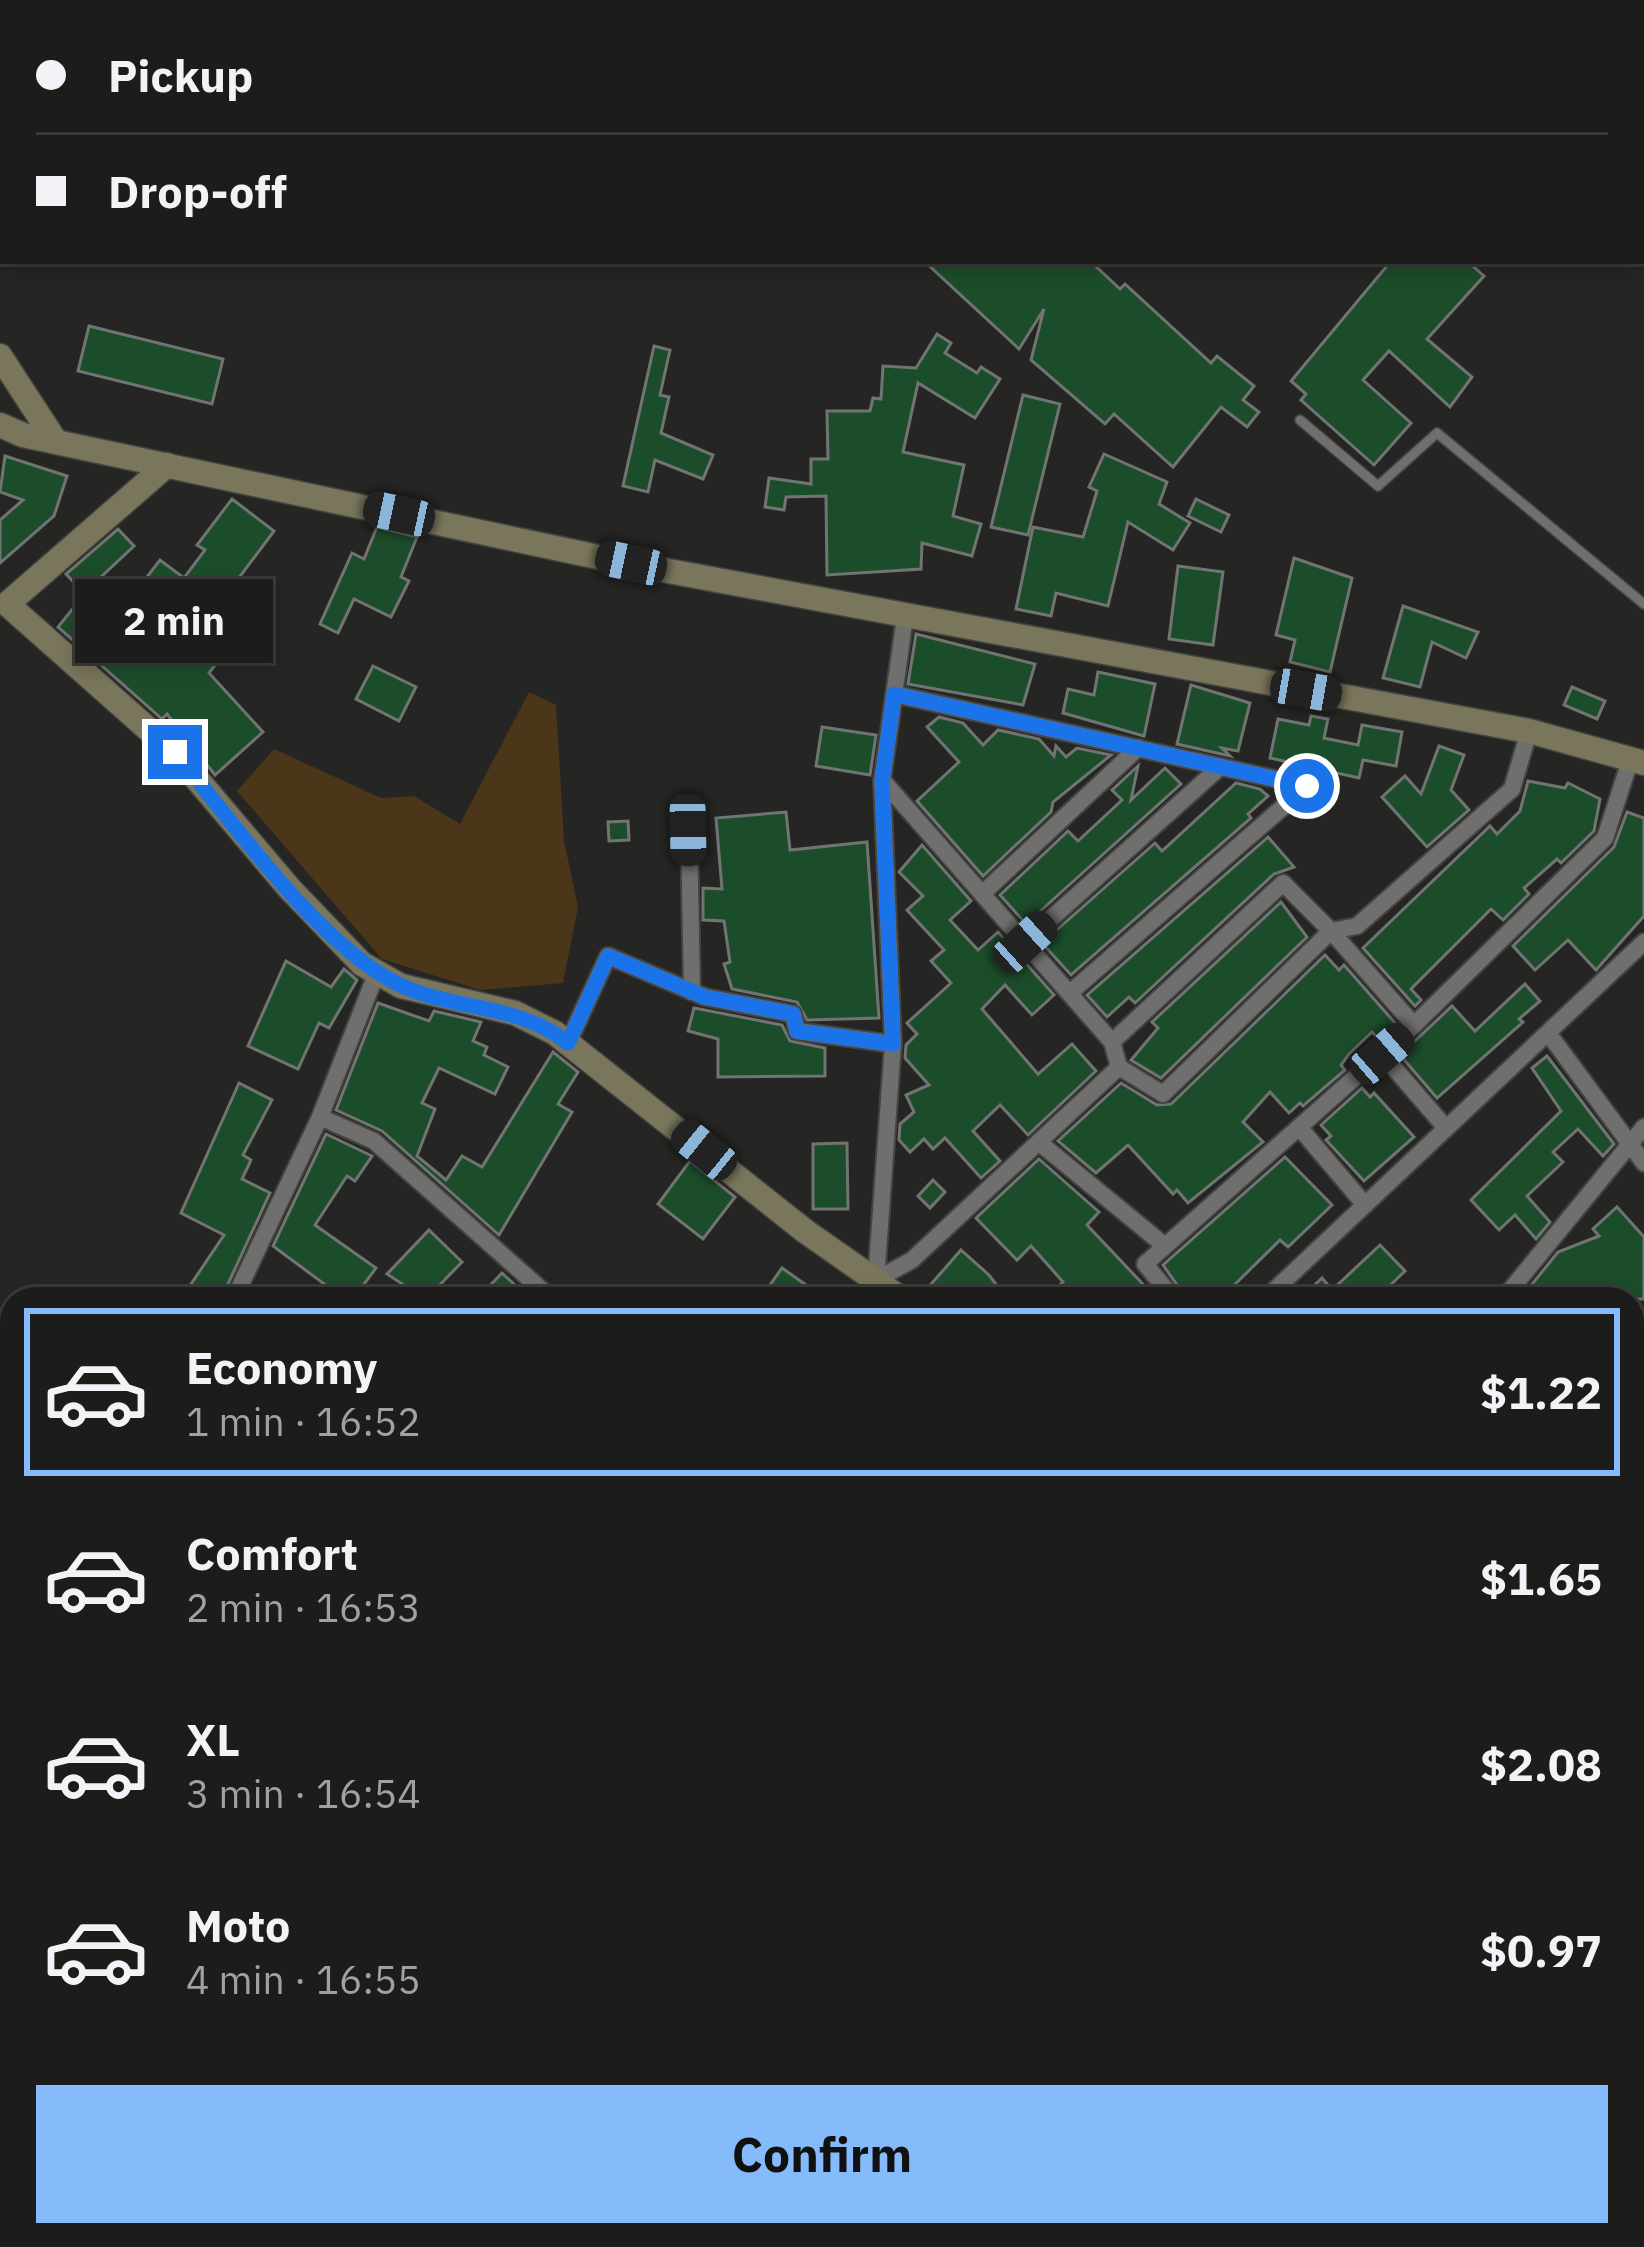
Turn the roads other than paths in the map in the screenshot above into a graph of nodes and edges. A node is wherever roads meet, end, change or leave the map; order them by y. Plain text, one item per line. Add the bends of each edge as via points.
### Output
1 (0, 356) edge
2 (1300, 420) dead end
3 (0, 425) edge
4 (56, 442) junction
5 (167, 465) junction
6 (1644, 604) edge
7 (3, 607) edge
8 (905, 617) junction
9 (894, 694) junction
10 (1529, 731) junction
11 (1138, 748) junction
12 (1637, 762) edge
13 (1220, 766) junction
14 (882, 781) junction
15 (688, 830) dead end
16 (982, 893) junction
17 (1331, 931) junction
18 (1025, 942) junction
19 (1644, 942) edge
20 (376, 972) junction
21 (692, 992) junction
22 (1071, 992) junction
23 (1414, 1025) junction
24 (1548, 1033) junction
25 (1112, 1042) junction
26 (568, 1043) junction
27 (893, 1044) junction
28 (1382, 1054) junction
29 (1119, 1067) junction
30 (320, 1117) junction
31 (1644, 1126) edge
32 (1299, 1127) junction
33 (1446, 1128) junction
34 (1629, 1141) junction
35 (1040, 1144) junction
36 (1644, 1163) edge
37 (1364, 1205) junction
38 (1165, 1246) junction
39 (876, 1280) junction
40 (240, 1287) edge
41 (538, 1287) edge
42 (886, 1287) edge
43 (1164, 1287) edge
44 (1278, 1287) edge
45 (1513, 1287) edge

1 - 4 main road
2 - 6 lane via 1378,486 1437,433
3 - 4 main road
4 - 5 main road
5 - 7 main road
5 - 8 main road
7 - 20 main road via 175,752 289,888
8 - 9 street
8 - 10 main road
9 - 11 street
9 - 14 street
10 - 12 main road
10 - 17 street via 1512,789 1357,926
11 - 13 street
11 - 16 street
12 - 23 street via 1605,838
13 - 18 street
13 - 22 street via 1307,786
14 - 16 street
14 - 27 street
15 - 21 street
16 - 18 street
17 - 23 street
17 - 25 street via 1283,883
17 - 29 street via 1163,1094
18 - 22 street
19 - 24 street
20 - 26 main road via 400,986 515,1013
20 - 30 street
21 - 26 street via 608,956
21 - 27 street via 793,1014 797,1031
22 - 25 street
23 - 28 street
24 - 33 street
24 - 34 street
25 - 29 street
26 - 39 main road
27 - 39 street
28 - 32 street
28 - 33 street
29 - 35 street
30 - 40 street
30 - 41 street via 374,1141
31 - 34 street
32 - 37 street
32 - 38 street
33 - 37 street
34 - 36 street
34 - 45 street
35 - 38 street
35 - 39 street via 912,1260
37 - 44 street
38 - 43 street via 1145,1264
39 - 42 main road

